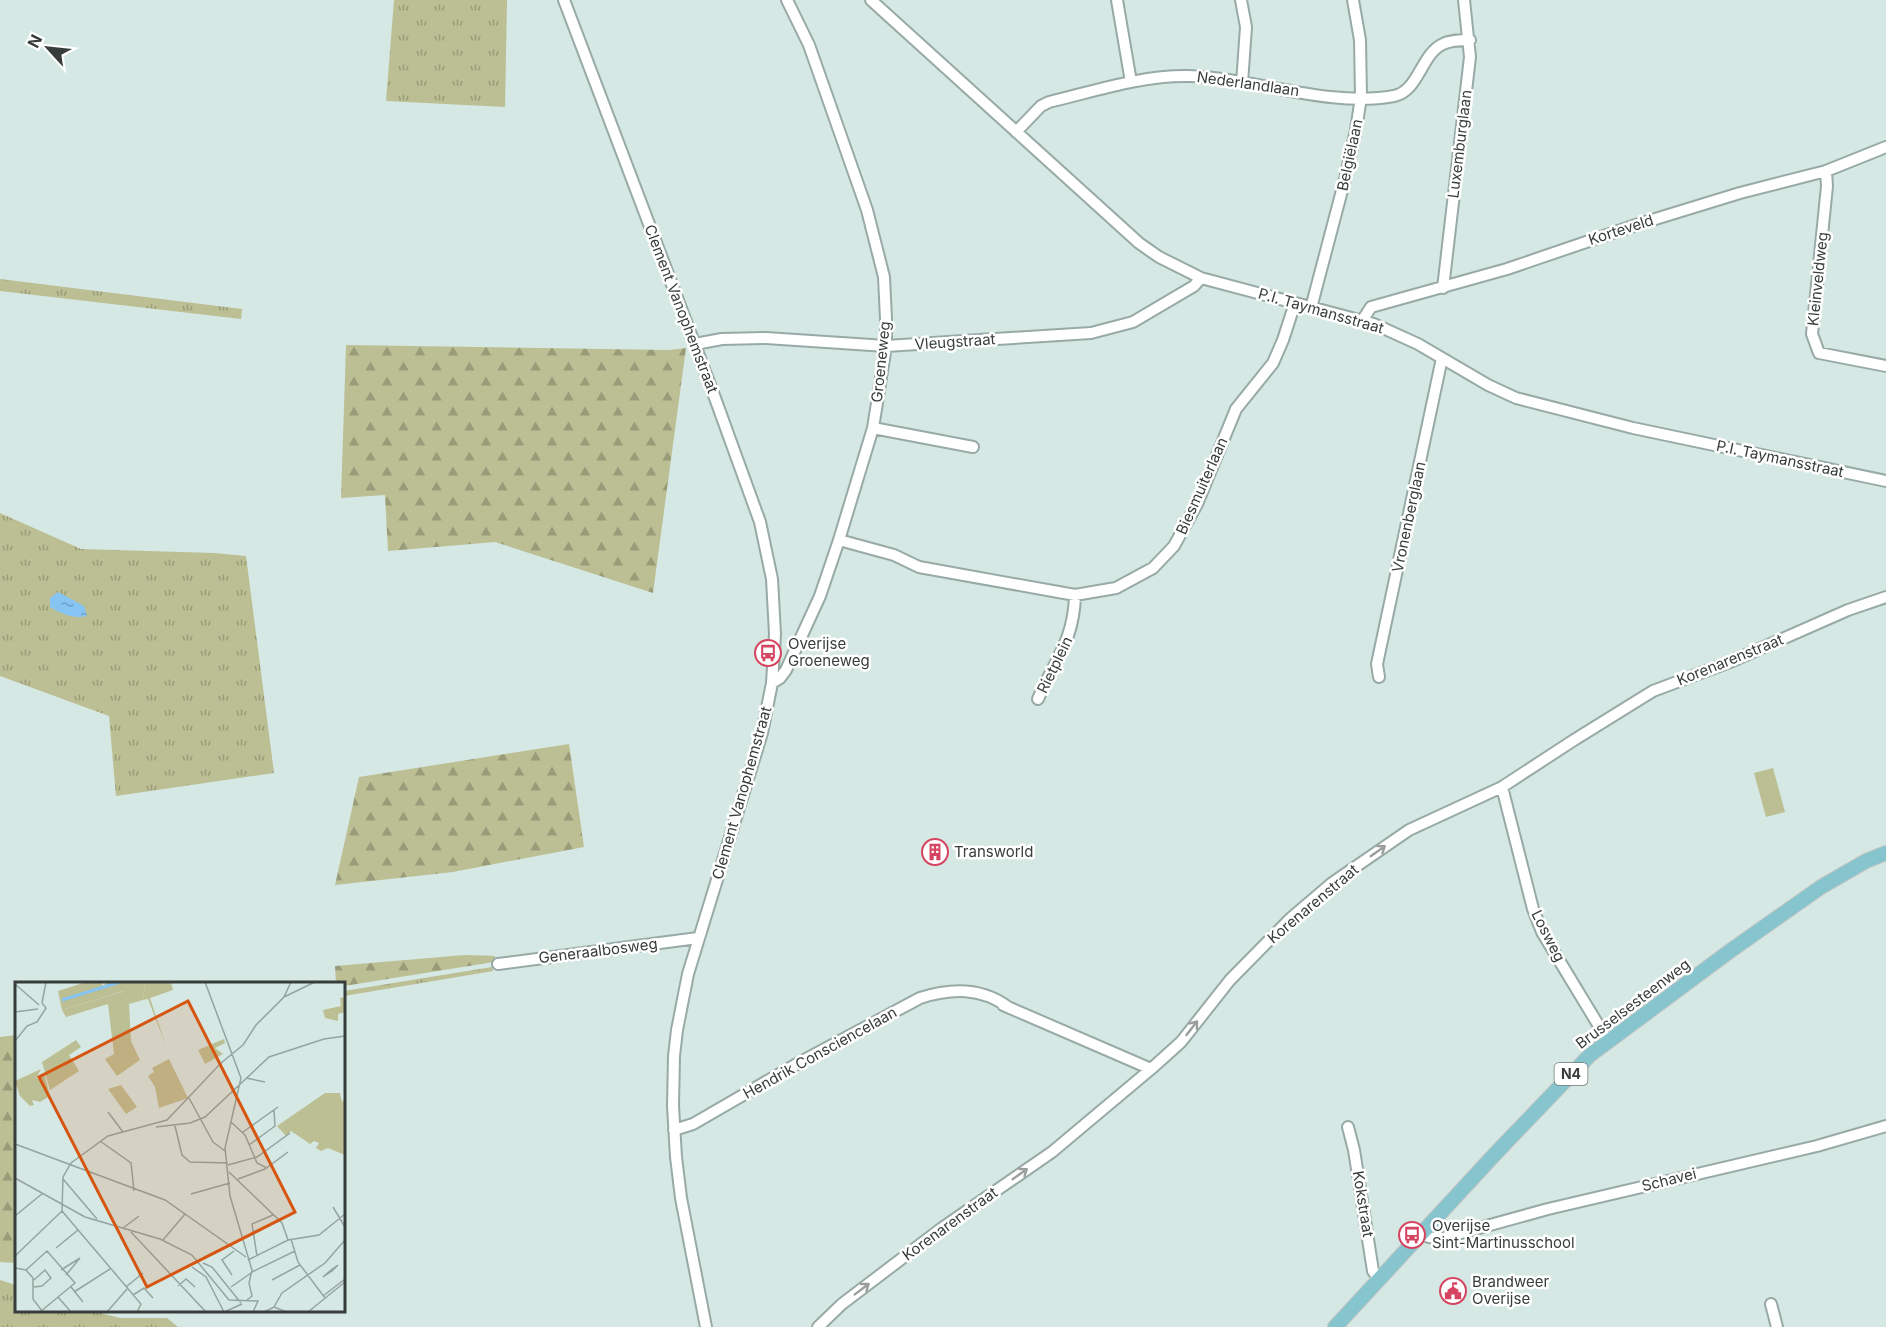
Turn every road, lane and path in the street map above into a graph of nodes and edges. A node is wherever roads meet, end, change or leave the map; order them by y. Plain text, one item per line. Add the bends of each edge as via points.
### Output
1 (564, 0) edge
2 (787, 0) edge
3 (871, 0) edge
4 (1117, 0) edge
5 (1241, 0) edge
6 (1353, 0) edge
7 (1464, 0) edge
8 (1470, 40) junction
9 (1131, 82) junction
10 (1242, 83) junction
11 (1361, 98) junction
12 (1016, 132) junction
13 (1886, 147) edge
14 (1826, 171) junction
15 (1201, 278) junction
16 (1443, 288) junction
17 (1295, 303) junction
18 (1311, 308) junction
19 (1362, 321) junction
20 (694, 344) junction
21 (886, 346) junction
22 (1442, 358) junction
23 (1886, 366) edge
24 (873, 428) junction
25 (973, 447) dead end
26 (1886, 480) edge
27 (839, 540) junction
28 (1075, 595) junction
29 (1886, 597) edge
30 (1379, 677) dead end
31 (772, 682) junction
32 (1038, 699) dead end
33 (1502, 787) junction
34 (1886, 853) edge
35 (698, 938) junction
36 (498, 964) dead end
37 (1608, 1041) junction
38 (1151, 1070) junction
39 (1886, 1126) edge
40 (1348, 1127) dead end
41 (674, 1130) junction
42 (1433, 1221) junction
43 (1421, 1235) junction
44 (1453, 1235) junction
45 (1379, 1279) junction
46 (1771, 1304) dead end
47 (706, 1327) edge
48 (818, 1327) edge
49 (1335, 1327) edge
50 (1777, 1327) edge

1 - 20 street, Clement Vanophemstraat
2 - 21 street, Groeneweg via 809,45 867,210 886,293
3 - 12 street, P.I. Taymansstraat
4 - 9 street
5 - 10 street via 1246,27
6 - 11 street, Belgiëlaan via 1360,40
7 - 8 street, Luxemburglaan
8 - 11 street, Nederlandlaan via 1443,44 1434,50 1407,89 1396,96
8 - 16 street, Luxemburglaan
9 - 10 street, Nederlandlaan via 1190,76
9 - 12 street, Nederlandlaan via 1041,106
10 - 11 street, Nederlandlaan
11 - 18 street, Belgiëlaan via 1345,179
12 - 15 street, P.I. Taymansstraat via 1139,243
13 - 14 street, Korteveld
14 - 16 street, Korteveld via 1740,193
14 - 23 street, Kleinveldweg via 1812,334 1815,346 1819,353
15 - 17 street, P.I. Taymansstraat
15 - 21 street, Vleugstraat via 1134,322 1091,333
16 - 19 street, Korteveld via 1371,307
17 - 18 street, P.I. Taymansstraat
17 - 28 street, Biesmuiterlaan via 1273,363 1236,409 1197,504 1174,546 1153,568 1116,588
18 - 19 street, P.I. Taymansstraat
19 - 22 street, P.I. Taymansstraat
20 - 21 street, Vleugstraat via 766,338
20 - 31 street, Clement Vanophemstraat via 760,522 772,579
21 - 24 street, Groeneweg
22 - 26 street, P.I. Taymansstraat via 1488,385 1541,405
22 - 30 street, Vronenberglaan via 1377,664
24 - 25 street
24 - 27 street, Groeneweg
27 - 28 street, Biesmuiterlaan via 894,555 919,567
27 - 31 street, Groeneweg via 786,670
28 - 32 street, Rietplein via 1069,637
29 - 33 street, Korenarenstraat via 1653,691
31 - 35 street, Clement Vanophemstraat via 746,791
33 - 37 street, Losweg via 1542,932
38 -> 33 street, Korenarenstraat via 1181,1042 1258,950 1332,883 1409,830
34 - 37 main road, Brusselsesteenweg / N4 via 1821,887
35 - 36 street, Generaalbosweg
35 - 41 street, Clement Vanophemstraat via 677,1030
37 - 42 main road, Brusselsesteenweg / N4
38 - 41 street, Hendrik Consciencelaan via 1008,1006 970,992 941,991 920,998 693,1124
48 -> 38 street, Korenarenstraat via 942,1228 1052,1152
39 - 44 street, Schavei
40 - 45 street, Kokstraat via 1373,1271
41 - 47 street, Clement Vanophemstraat via 681,1198
42 - 43 main road, Brusselsesteenweg / N4
42 - 44 street
43 - 44 street, Schavei
43 - 45 main road, Brusselsesteenweg / N4
45 - 49 main road, Brusselsesteenweg / N4
46 - 50 street

